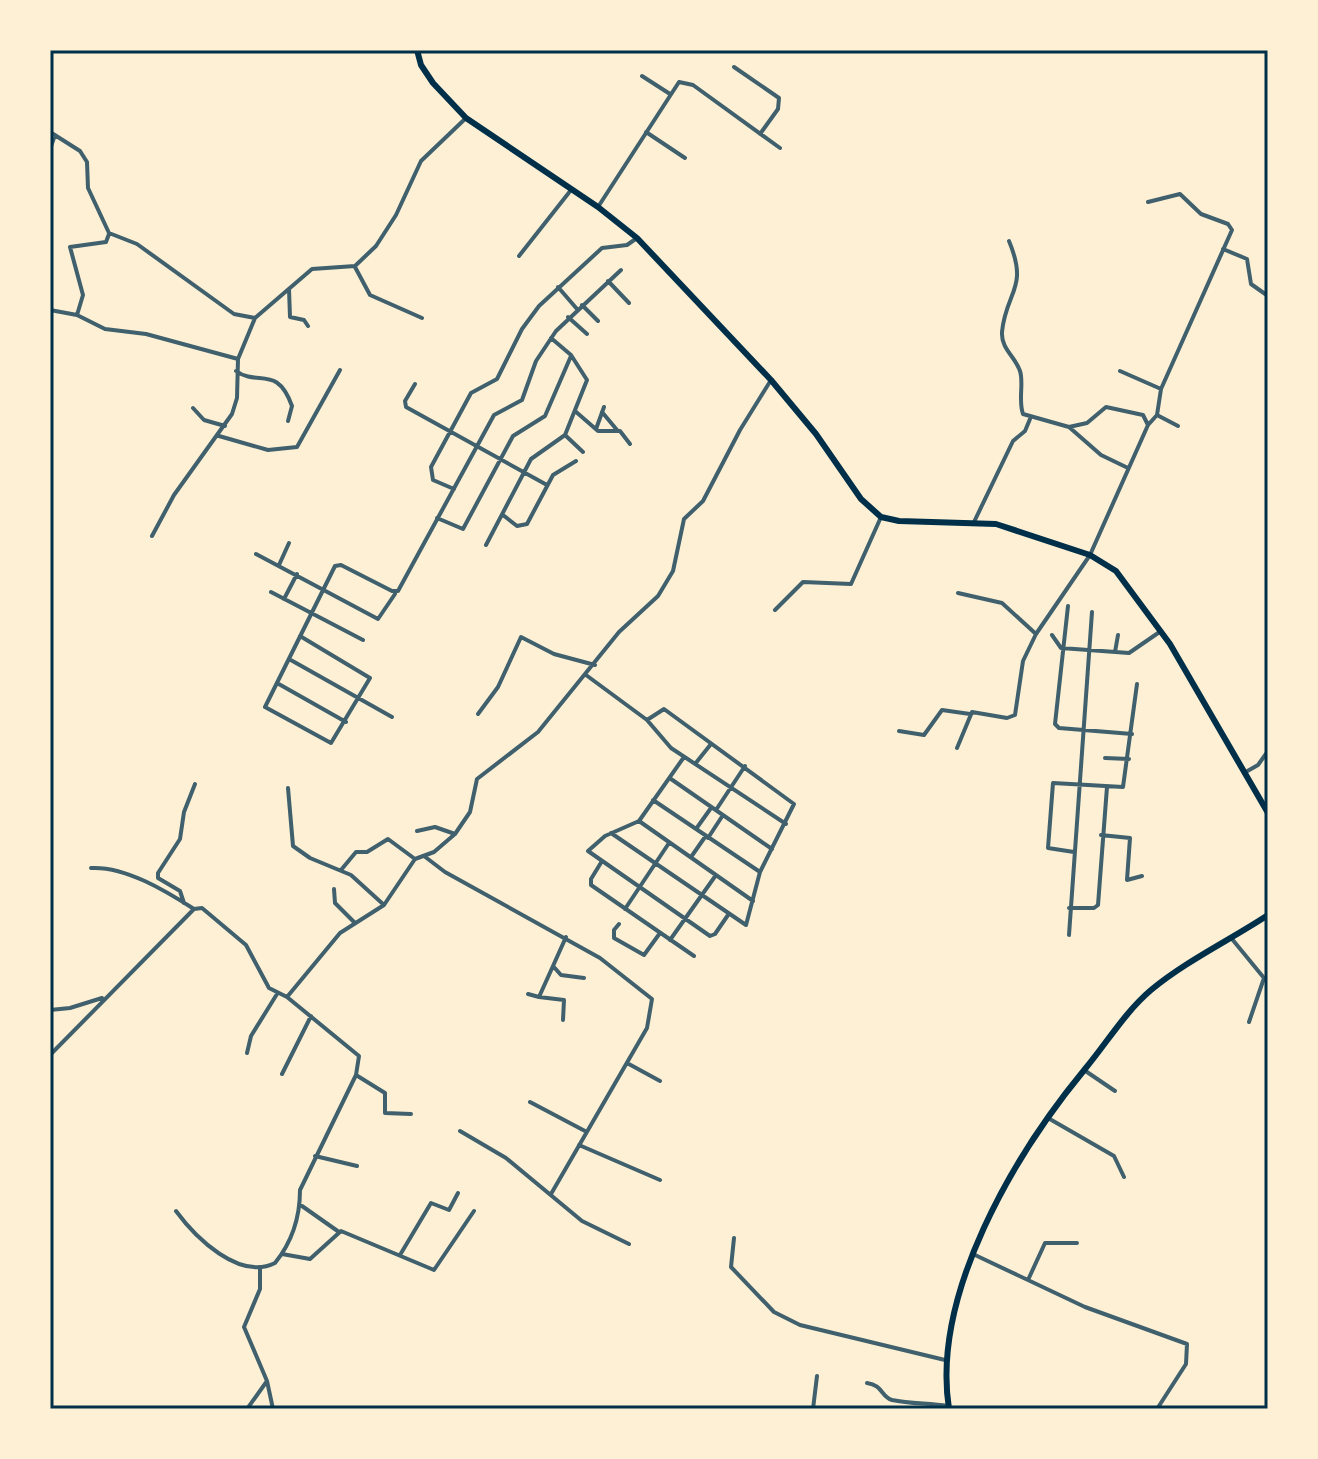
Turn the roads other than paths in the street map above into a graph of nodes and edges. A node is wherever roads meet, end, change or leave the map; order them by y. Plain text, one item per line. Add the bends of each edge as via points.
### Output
1 (417, 50) edge
2 (734, 67) dead end
3 (642, 76) dead end
4 (670, 94) junction
5 (466, 118) junction
6 (646, 132) junction
7 (53, 133) edge
8 (760, 134) junction
9 (780, 148) dead end
10 (50, 149) edge
11 (685, 158) dead end
12 (571, 190) junction
13 (1148, 202) dead end
14 (598, 207) junction
15 (109, 233) junction
16 (637, 238) junction
17 (1009, 241) dead end
18 (1223, 249) junction
19 (519, 256) dead end
20 (355, 266) junction
21 (621, 270) dead end
22 (608, 281) junction
23 (558, 287) junction
24 (289, 289) junction
25 (1268, 296) edge
26 (629, 303) dead end
27 (582, 305) junction
28 (577, 309) junction
29 (50, 310) edge
30 (77, 315) junction
31 (568, 317) junction
32 (255, 318) junction
33 (422, 318) dead end
34 (598, 321) dead end
35 (308, 326) dead end
36 (587, 334) dead end
37 (551, 338) junction
38 (571, 355) junction
39 (238, 359) junction
40 (340, 370) dead end
41 (236, 371) junction
42 (1120, 371) dead end
43 (771, 380) junction
44 (415, 384) dead end
45 (1161, 389) junction
46 (193, 408) dead end
47 (575, 411) junction
48 (1157, 415) junction
49 (1030, 419) junction
50 (288, 421) dead end
51 (1148, 425) junction
52 (225, 426) junction
53 (1178, 426) dead end
54 (1069, 427) junction
55 (596, 429) junction
56 (617, 430) junction
57 (449, 434) junction
58 (565, 435) junction
59 (219, 436) junction
60 (630, 444) dead end
61 (476, 448) junction
62 (583, 452) dead end
63 (500, 461) junction
64 (576, 461) dead end
65 (1128, 468) junction
66 (523, 473) junction
67 (547, 485) junction
68 (454, 489) junction
69 (503, 515) junction
70 (881, 517) junction
71 (437, 518) junction
72 (974, 522) junction
73 (152, 536) dead end
74 (289, 543) dead end
75 (486, 545) dead end
76 (256, 554) dead end
77 (1090, 555) junction
78 (279, 565) junction
79 (297, 574) junction
80 (325, 588) junction
81 (271, 592) dead end
82 (396, 593) junction
83 (958, 593) dead end
84 (284, 599) junction
85 (1068, 606) dead end
86 (775, 610) dead end
87 (1092, 612) dead end
88 (311, 613) junction
89 (1161, 631) junction
90 (1036, 634) junction
91 (1052, 635) dead end
92 (1118, 635) dead end
93 (300, 636) junction
94 (363, 640) dead end
95 (1061, 648) junction
96 (1090, 651) junction
97 (1115, 653) junction
98 (289, 659) junction
99 (595, 665) junction
100 (586, 675) junction
101 (277, 683) junction
102 (1137, 684) dead end
103 (360, 697) junction
104 (478, 714) dead end
105 (970, 714) junction
106 (392, 717) dead end
107 (646, 719) junction
108 (346, 722) junction
109 (1084, 730) junction
110 (899, 731) dead end
111 (1132, 734) junction
112 (711, 744) junction
113 (957, 748) dead end
114 (1268, 751) edge
115 (684, 757) junction
116 (1105, 758) dead end
117 (1129, 759) junction
118 (695, 764) junction
119 (745, 766) junction
120 (1244, 773) junction
121 (671, 779) junction
122 (1080, 783) junction
123 (195, 784) dead end
124 (730, 787) junction
125 (1107, 787) junction
126 (288, 788) dead end
127 (653, 800) junction
128 (713, 809) junction
129 (1268, 813) edge
130 (723, 815) junction
131 (639, 821) junction
132 (786, 824) junction
133 (696, 829) junction
134 (417, 831) dead end
135 (611, 833) junction
136 (455, 834) junction
137 (1101, 835) junction
138 (707, 837) junction
139 (669, 843) junction
140 (772, 849) junction
141 (1074, 852) junction
142 (424, 856) junction
143 (691, 857) junction
144 (415, 859) junction
145 (602, 861) junction
146 (653, 864) junction
147 (91, 868) dead end
148 (341, 870) junction
149 (760, 872) junction
150 (716, 875) junction
151 (1142, 876) dead end
152 (640, 887) junction
153 (334, 889) dead end
154 (702, 895) junction
155 (753, 901) junction
156 (184, 903) junction
157 (384, 905) junction
158 (1069, 908) junction
159 (194, 909) junction
160 (625, 909) junction
161 (728, 914) junction
162 (1268, 915) edge
163 (686, 918) junction
164 (355, 923) junction
165 (619, 924) dead end
166 (660, 933) junction
167 (1069, 935) dead end
168 (566, 937) junction
169 (1232, 939) junction
170 (670, 940) junction
171 (694, 956) dead end
172 (553, 966) junction
173 (1266, 977) edge
174 (584, 978) dead end
175 (277, 994) junction
176 (528, 994) dead end
177 (107, 996) junction
178 (287, 997) junction
179 (539, 997) junction
180 (50, 1010) edge
181 (311, 1016) junction
182 (563, 1020) dead end
183 (1249, 1022) dead end
184 (247, 1053) dead end
185 (50, 1055) edge
186 (627, 1063) junction
187 (1084, 1070) junction
188 (282, 1074) dead end
189 (356, 1075) junction
190 (660, 1081) dead end
191 (1115, 1091) dead end
192 (530, 1102) dead end
193 (411, 1114) dead end
194 (1048, 1118) junction
195 (460, 1131) dead end
196 (585, 1131) junction
197 (579, 1145) junction
198 (315, 1156) junction
199 (357, 1166) dead end
200 (1124, 1177) dead end
201 (660, 1180) dead end
202 (458, 1193) dead end
203 (551, 1194) junction
204 (301, 1205) junction
205 (176, 1211) dead end
206 (474, 1211) dead end
207 (339, 1232) junction
208 (734, 1238) dead end
209 (1077, 1243) dead end
210 (629, 1244) dead end
211 (282, 1254) junction
212 (400, 1255) junction
213 (975, 1255) junction
214 (260, 1267) junction
215 (1028, 1280) junction
216 (945, 1360) junction
217 (817, 1376) dead end
218 (267, 1381) junction
219 (867, 1383) dead end
220 (948, 1407) edge
221 (247, 1409) edge
222 (273, 1409) edge
223 (749, 1409) edge
224 (758, 1409) edge
225 (813, 1409) edge
226 (1157, 1409) edge

1 - 5 main road via 433,83
2 - 8 street via 779,98 778,109
3 - 4 street
4 - 6 street
4 - 8 street via 676,83 687,82
5 - 12 main road
5 - 20 street via 421,161 396,215
6 - 11 street
6 - 14 street
7 - 10 street
7 - 15 street via 87,162 88,188
8 - 9 street
12 - 14 main road
12 - 19 street
13 - 18 street via 1185,196 1201,214 1232,226
14 - 16 main road
15 - 30 street via 106,242 70,247 83,295
15 - 32 street via 137,244 234,314
16 - 23 street via 602,248
16 - 43 main road
17 - 49 street via 1017,259 1018,285 1002,342 1020,370 1021,410
18 - 25 street via 1247,259 1251,284
18 - 45 street
20 - 24 street via 312,269
20 - 33 street via 370,295
21 - 22 street
22 - 26 street
22 - 27 street
23 - 28 street
23 - 57 street via 522,329 497,379 471,393
24 - 32 street
24 - 35 street via 290,317
27 - 28 street
27 - 34 street
28 - 31 street
29 - 30 street
30 - 39 street via 105,329 158,336
31 - 36 street
31 - 37 street
32 - 39 street
37 - 38 street
37 - 61 street via 536,361 524,397 494,415
38 - 47 street via 587,376
38 - 63 street via 545,416 517,432
39 - 41 street
40 - 59 street via 297,447 268,450
41 - 50 street via 246,377 263,375 278,384 292,406
41 - 52 street via 237,398
42 - 45 street
43 - 70 main road via 861,499
43 - 99 street via 703,501 684,519 677,559 665,586
44 - 57 street via 406,407
45 - 48 street
46 - 52 street via 204,420
47 - 55 street
47 - 58 street
48 - 51 street
48 - 53 street
49 - 54 street
49 - 72 street via 1013,441
51 - 54 street via 1143,415 1106,407 1087,423
51 - 65 street
52 - 59 street
54 - 65 street via 1101,455
55 - 56 street
55 - 56 street via 603,409
56 - 60 street
57 - 61 street
57 - 68 street via 430,470 433,480
58 - 62 street
58 - 66 street via 534,455
59 - 73 street via 174,495
61 - 63 street
61 - 68 street
63 - 66 street
63 - 71 street via 463,529
64 - 67 street via 558,470
65 - 77 street
66 - 67 street
66 - 69 street
67 - 69 street via 527,524 517,526
68 - 71 street
69 - 75 street
70 - 72 main road
70 - 86 street via 851,584 803,582
71 - 82 street
72 - 77 main road via 1018,529
74 - 78 street
76 - 78 street
77 - 89 main road via 1116,571
77 - 90 street
78 - 79 street
79 - 80 street
79 - 84 street
80 - 82 street via 335,566 341,565
80 - 82 street via 380,619
80 - 88 street
81 - 84 street
83 - 90 street via 1002,603
84 - 88 street
85 - 95 street
87 - 96 street
88 - 93 street
88 - 94 street
89 - 97 street via 1135,651
89 - 120 main road
90 - 105 street via 1021,665 1014,716
91 - 95 street
92 - 97 street
93 - 98 street
93 - 103 street via 368,674
95 - 96 street
95 - 109 street via 1055,724
96 - 97 street
96 - 109 street
98 - 101 street
98 - 103 street
99 - 100 street
99 - 104 street via 554,654 521,637 498,687
100 - 107 street
100 - 136 street via 538,732 477,779 470,812
101 - 108 street
101 - 108 street via 266,709 331,743
102 - 111 street
103 - 106 street
103 - 108 street
105 - 110 street via 942,710 924,735
105 - 113 street
107 - 112 street via 664,709
107 - 115 street
109 - 111 street
109 - 122 street
111 - 117 street
112 - 118 street
112 - 119 street
114 - 120 street
115 - 118 street
115 - 121 street
116 - 117 street
117 - 125 street via 1123,787
118 - 124 street
119 - 124 street
119 - 132 street via 794,802
120 - 129 main road
121 - 127 street
121 - 128 street
122 - 125 street
122 - 141 street
122 - 141 street via 1053,783 1048,848
123 - 156 street via 180,839 158,873 180,891
124 - 128 street
124 - 132 street
125 - 137 street
126 - 148 street via 293,846
127 - 131 street
127 - 133 street
128 - 130 street
128 - 133 street
130 - 138 street
130 - 140 street
131 - 135 street
131 - 139 street
132 - 140 street
133 - 138 street
134 - 136 street via 435,827
135 - 145 street via 588,850
135 - 146 street
136 - 142 street
137 - 151 street via 1130,838 1127,880
137 - 158 street via 1098,905
138 - 143 street
138 - 149 street
139 - 143 street
139 - 146 street
140 - 149 street
141 - 158 street
142 - 144 street
142 - 168 street
143 - 150 street
144 - 148 street via 388,839 367,852 356,852
144 - 157 street
145 - 152 street
145 - 160 street via 591,885
146 - 152 street
146 - 154 street
147 - 156 street via 127,875
148 - 157 street
149 - 155 street
150 - 154 street
150 - 155 street
152 - 160 street
152 - 163 street
153 - 164 street via 335,903
154 - 161 street
154 - 163 street
155 - 161 street via 746,925
156 - 159 street
157 - 164 street
158 - 167 street
159 - 175 street via 208,910 246,945 263,980
159 - 177 street
160 - 166 street
161 - 163 street via 712,937
162 - 169 main road
163 - 170 street
164 - 178 street via 331,941
165 - 166 street via 614,938 644,955
166 - 170 street
168 - 172 street
168 - 186 street via 652,999 647,1028
169 - 173 street
169 - 187 main road via 1151,991
170 - 171 street
172 - 174 street via 561,975
172 - 179 street
173 - 183 street
175 - 178 street
175 - 184 street via 251,1036
176 - 179 street
177 - 180 street
177 - 185 street
178 - 181 street
179 - 182 street via 564,1000
181 - 188 street
181 - 189 street via 359,1056
186 - 190 street
186 - 196 street
187 - 191 street
187 - 194 main road
189 - 193 street via 385,1093 385,1113
189 - 198 street
192 - 196 street
194 - 200 street via 1114,1156
194 - 213 main road via 1020,1158
195 - 203 street
196 - 197 street
197 - 201 street
197 - 203 street
198 - 199 street
198 - 204 street via 300,1190
202 - 212 street via 449,1210 431,1203
203 - 210 street via 582,1221
204 - 207 street
204 - 211 street
205 - 214 street via 215,1251
206 - 212 street via 436,1269
207 - 211 street via 312,1258
207 - 212 street
208 - 216 street via 731,1267 774,1312 800,1325
209 - 215 street via 1045,1243
211 - 214 street via 271,1266
213 - 215 street
213 - 216 main road via 955,1304
214 - 218 street via 260,1289 244,1327
215 - 226 street via 1187,1344 1186,1364
216 - 220 main road
217 - 225 street
218 - 221 street
218 - 222 street
219 - 220 street via 876,1384 892,1400
223 - 224 street

